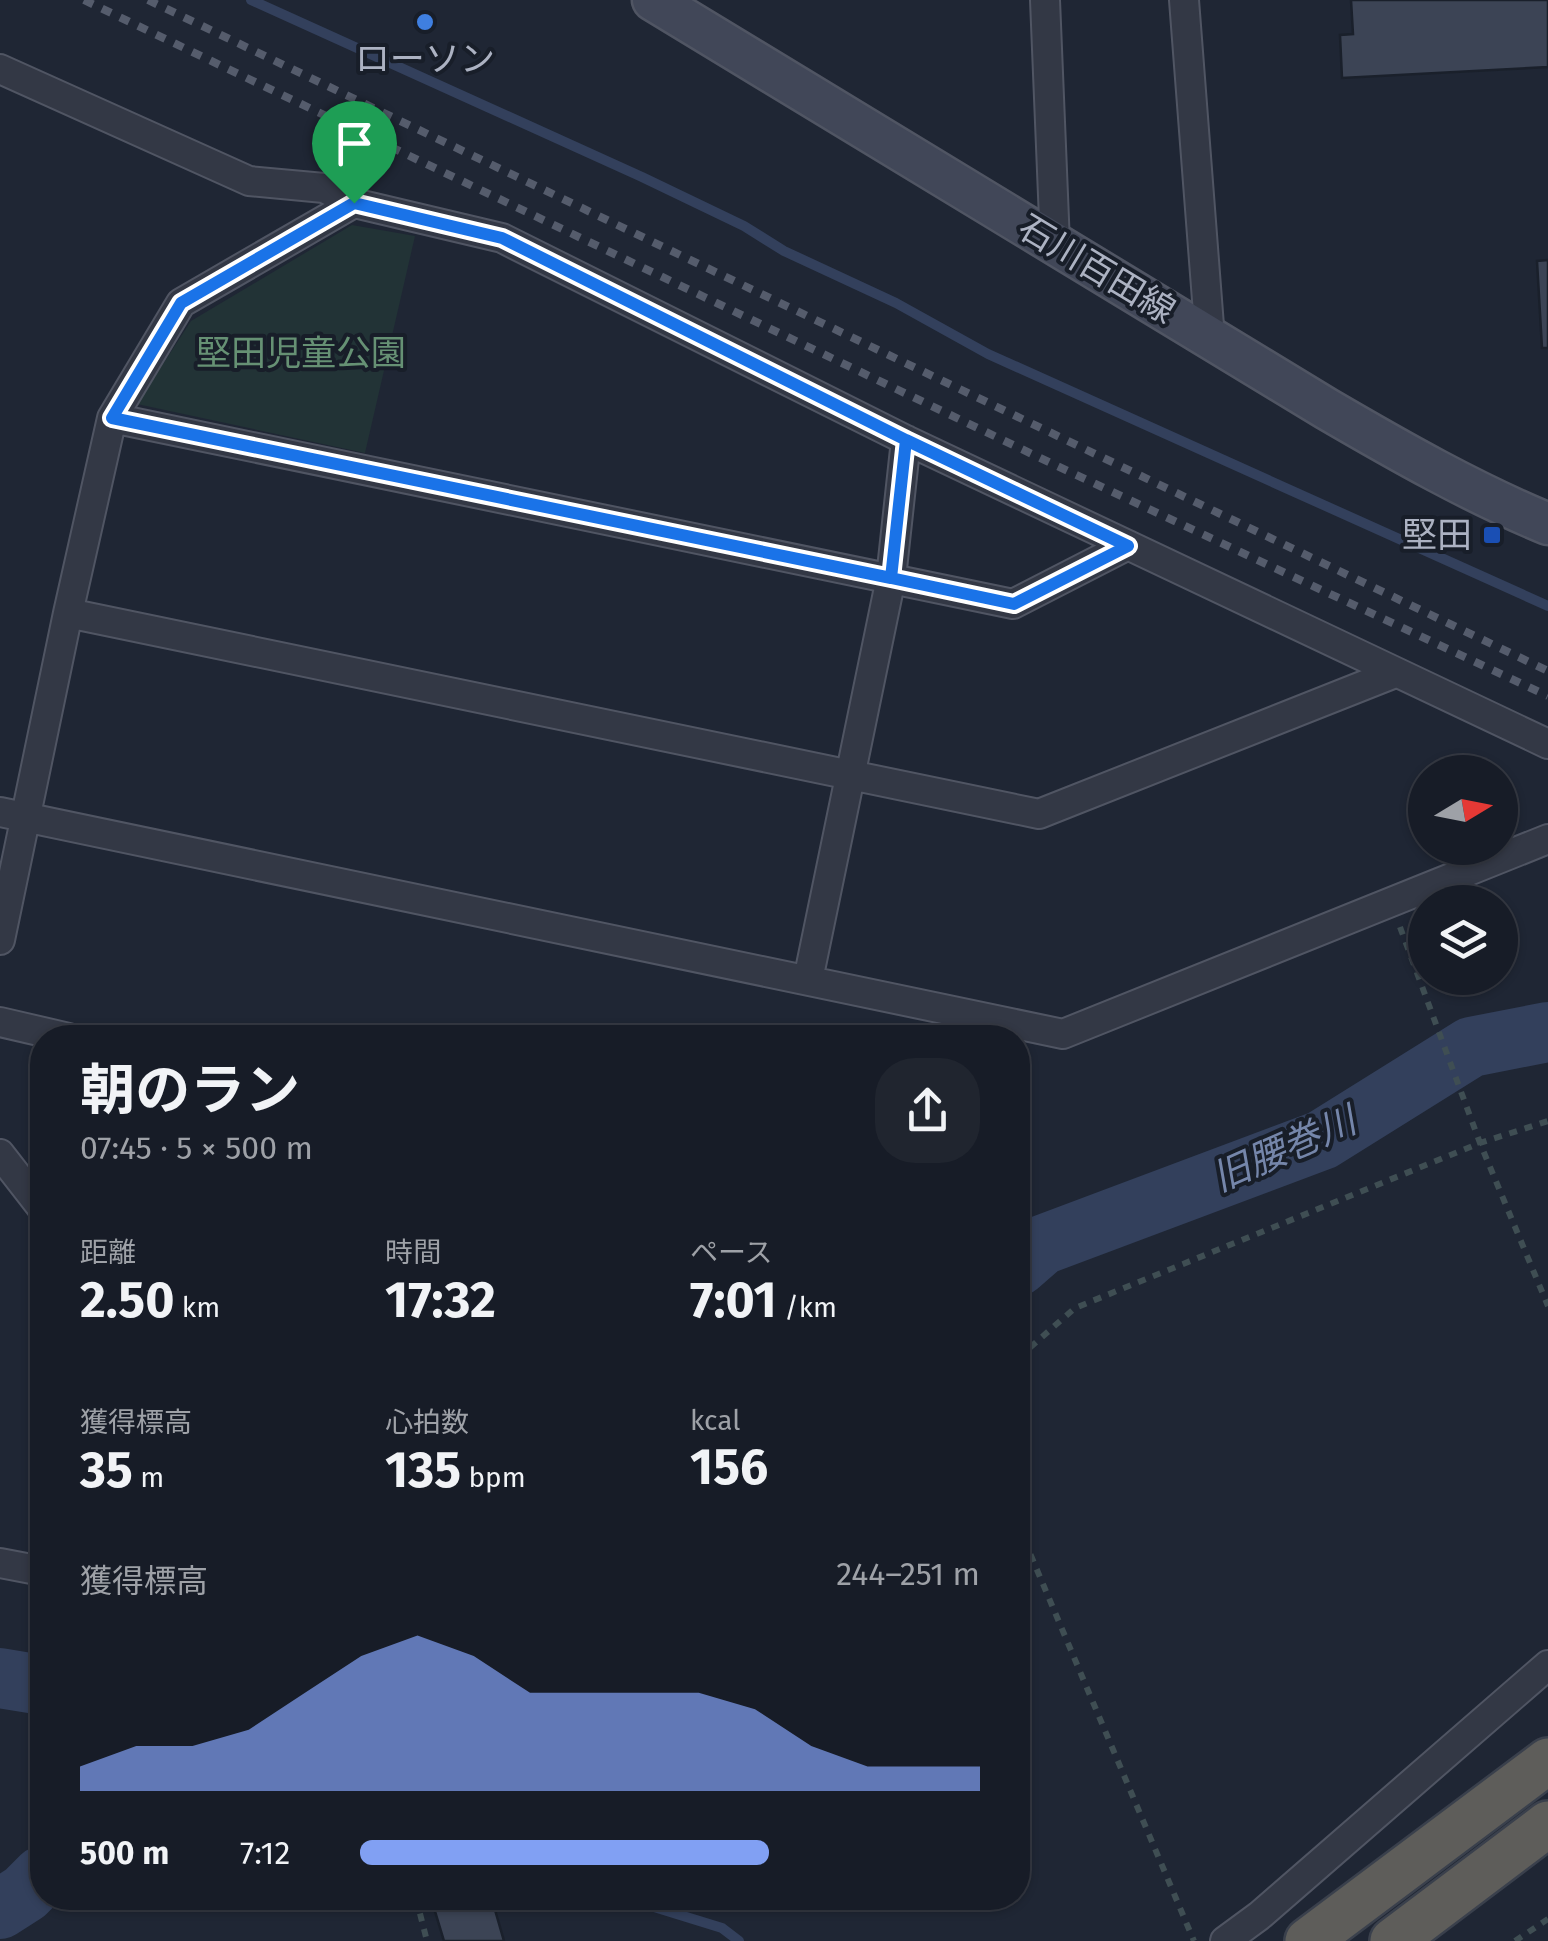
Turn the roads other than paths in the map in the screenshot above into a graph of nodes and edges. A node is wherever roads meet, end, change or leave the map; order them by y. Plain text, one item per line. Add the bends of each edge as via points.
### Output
1 (654, 0) edge
2 (1045, 0) edge
3 (1184, 0) edge
4 (0, 71) edge
5 (354, 203) junction
6 (1055, 244) junction
7 (1210, 338) junction
8 (112, 418) junction
9 (906, 440) junction
10 (1548, 524) edge
11 (1128, 546) junction
12 (891, 578) junction
13 (68, 613) junction
14 (1394, 673) junction
15 (1548, 744) edge
16 (851, 774) junction
17 (13, 815) edge
18 (1548, 839) edge
19 (0, 940) edge
20 (808, 980) junction
21 (0, 1022) edge
22 (968, 1025) edge
23 (30, 1029) edge
24 (1030, 1032) edge
25 (0, 1154) edge
26 (30, 1193) edge
27 (0, 1563) edge
28 (30, 1569) edge
29 (1548, 1665) edge
30 (1548, 1761) edge
31 (1548, 1824) edge
32 (1225, 1941) edge
33 (1308, 1941) edge
34 (1392, 1941) edge

1 - 6 main road, 石川百田線
2 - 6 street
3 - 7 street
4 - 5 street via 249,180 324,188
5 - 8 street via 181,303
5 - 9 street via 502,238
6 - 7 main road, 石川百田線
7 - 10 main road, 石川百田線 via 1423,465
8 - 12 street
8 - 13 street
9 - 11 street
9 - 12 street
11 - 12 street via 1014,604
11 - 14 street
12 - 16 street
13 - 16 street
13 - 17 street
14 - 15 street
14 - 16 street via 1040,814
16 - 20 street
17 - 19 street
17 - 20 street
18 - 24 street via 1064,1034
20 - 22 street
21 - 23 street
25 - 26 street
27 - 28 street
29 - 32 street
30 - 33 highway
31 - 34 highway

